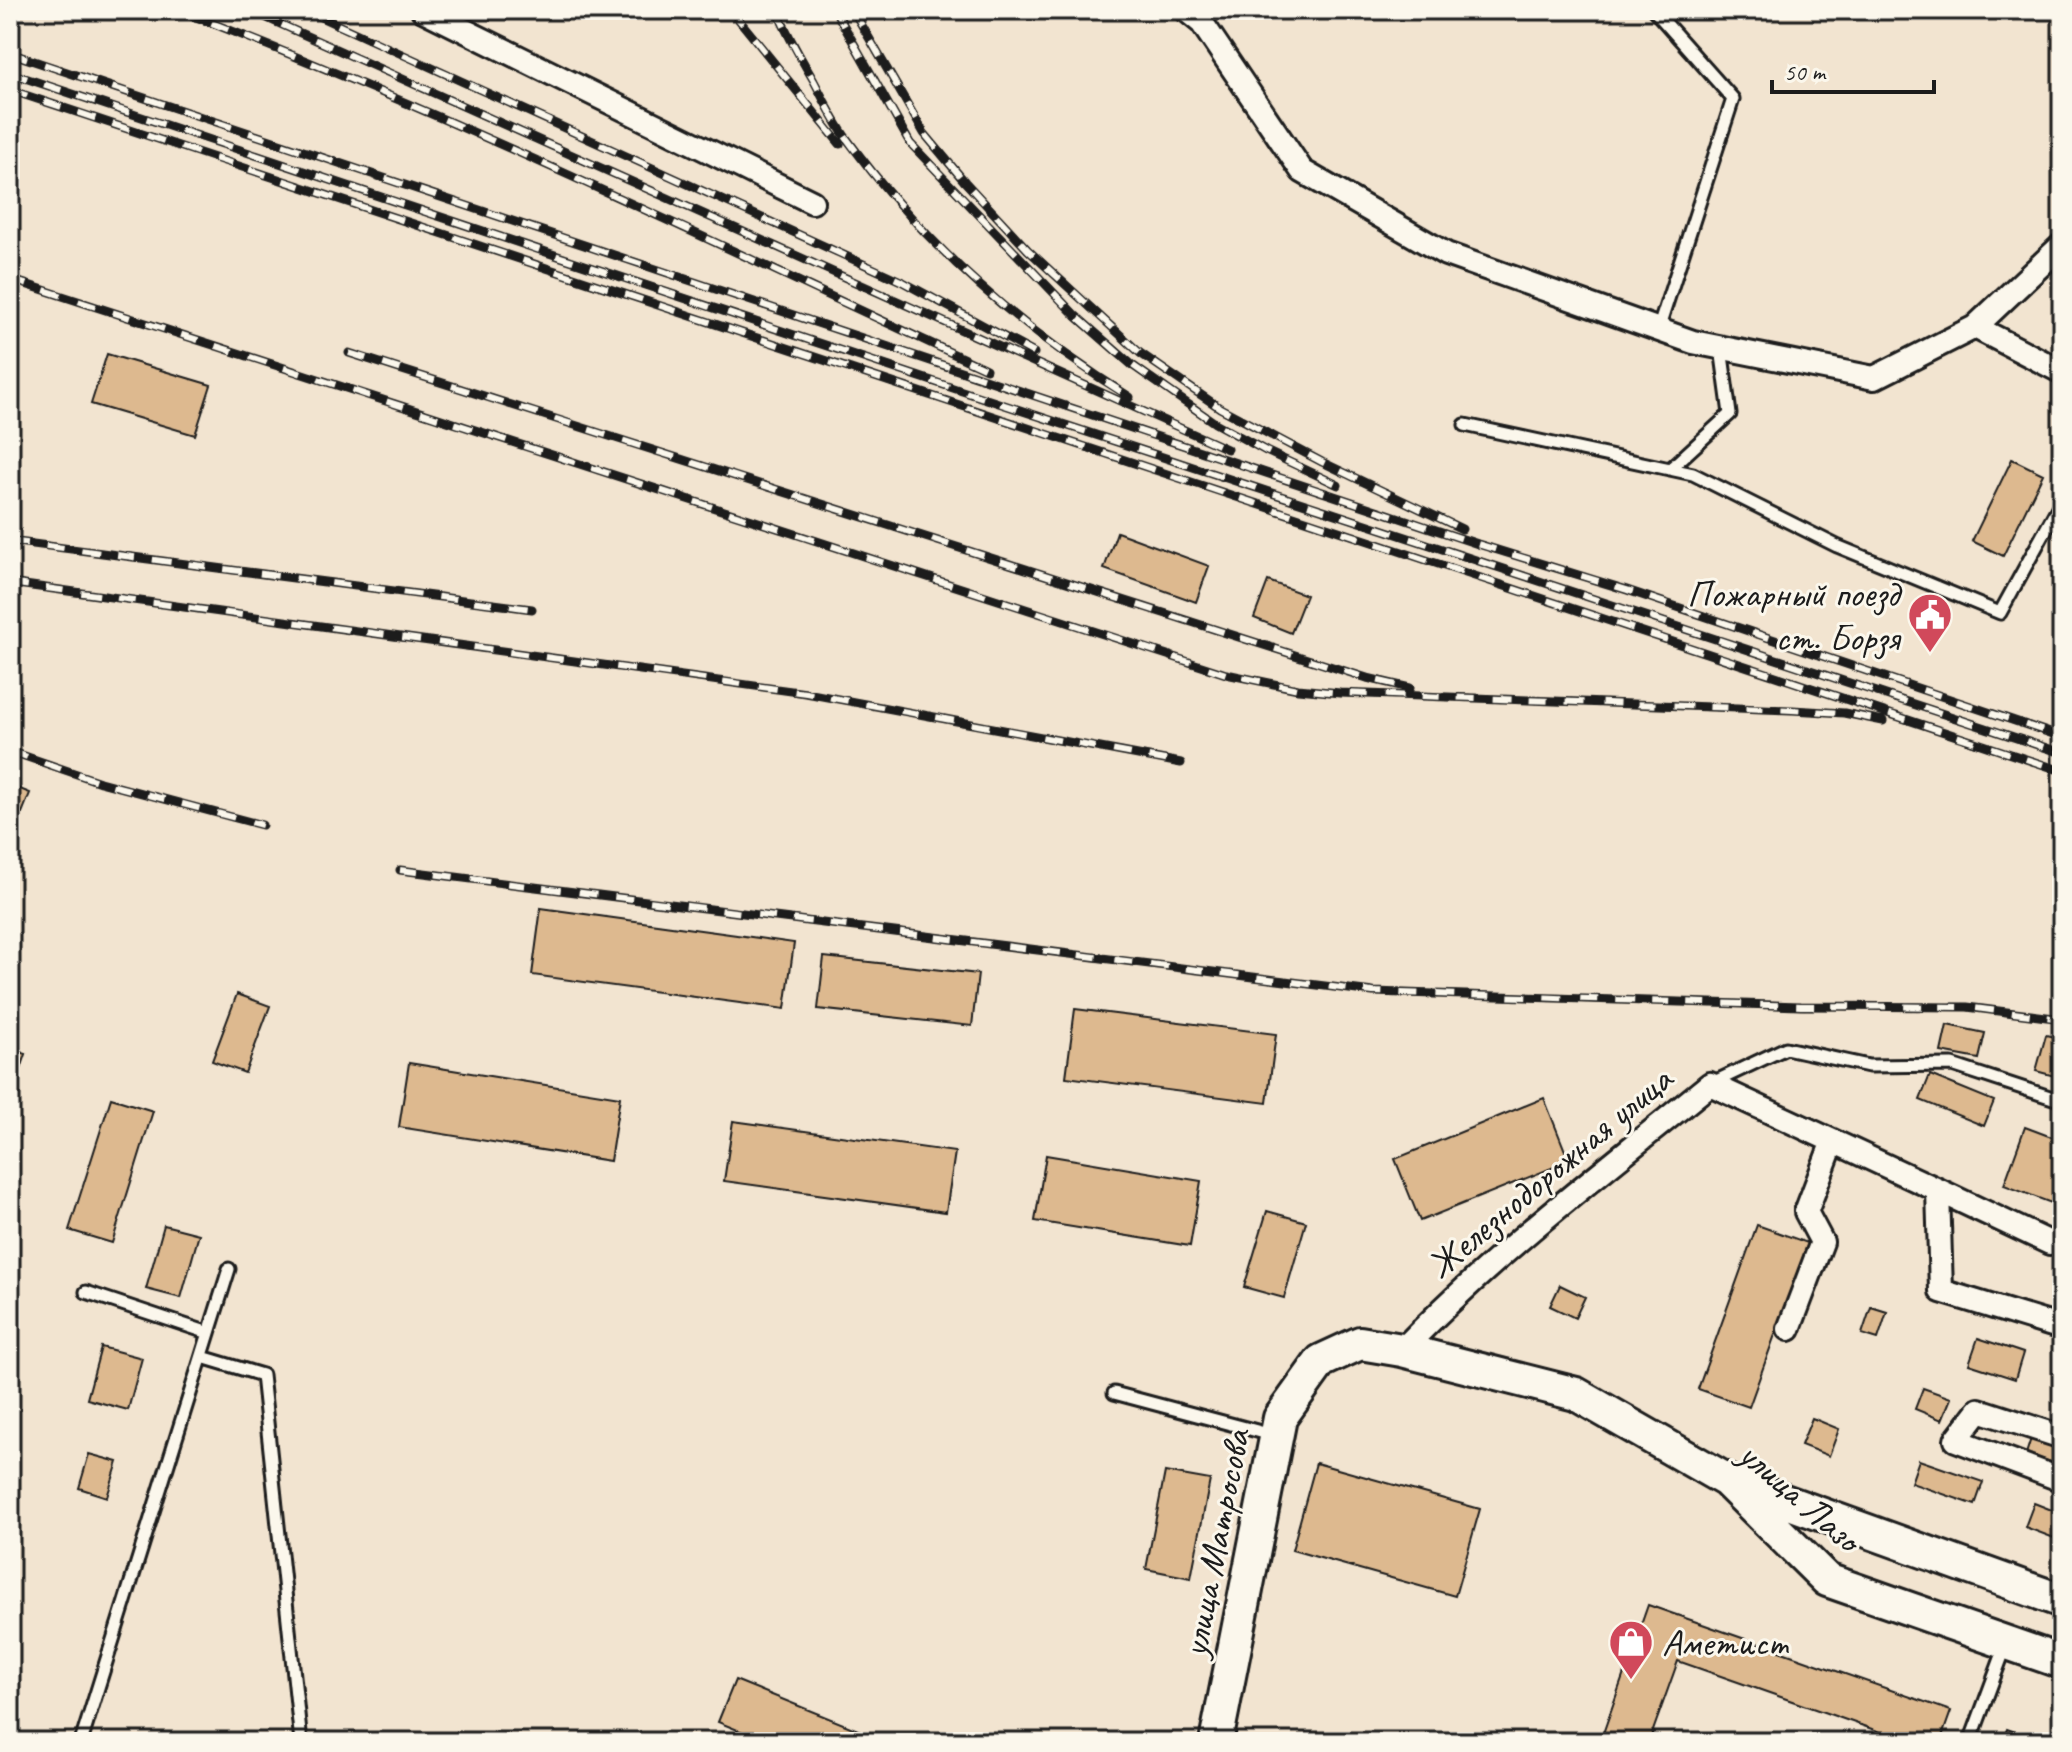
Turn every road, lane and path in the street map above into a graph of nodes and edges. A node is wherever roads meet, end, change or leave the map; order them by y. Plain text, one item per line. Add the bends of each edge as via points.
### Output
1 (423, 10) edge
2 (1186, 10) edge
3 (1654, 10) edge
4 (812, 202) dead end
5 (2062, 245) edge
6 (1975, 327) junction
7 (1658, 330) junction
8 (1721, 348) junction
9 (2062, 372) edge
10 (1465, 425) dead end
11 (1670, 469) junction
12 (2062, 500) edge
13 (1710, 1084) junction
14 (2062, 1101) edge
15 (1833, 1141) junction
16 (1938, 1190) junction
17 (2050, 1243) dead end
18 (229, 1269) dead end
19 (86, 1292) dead end
20 (2062, 1328) edge
21 (1789, 1329) dead end
22 (209, 1333) junction
23 (1402, 1350) junction
24 (202, 1357) junction
25 (1114, 1393) dead end
26 (1277, 1436) junction
27 (2062, 1437) edge
28 (1726, 1480) junction
29 (2062, 1480) edge
30 (2062, 1601) edge
31 (2007, 1643) junction
32 (2062, 1662) edge
33 (10, 1733) edge
34 (15, 1742) edge
35 (81, 1742) edge
36 (301, 1742) edge
37 (1216, 1742) edge
38 (1970, 1742) edge

1 - 4 street
2 - 7 street via 1202,23 1302,171 1446,254
3 - 7 lane via 1733,99
5 - 6 street
6 - 8 street via 1874,378
6 - 9 street
7 - 8 street
8 - 11 lane via 1730,414
10 - 11 lane
11 - 12 lane via 1693,474 1837,546 2000,613
13 - 14 lane via 1786,1048 1869,1066 1952,1065
13 - 15 street, Железнодорожная улица
13 - 23 street, Железнодорожная улица via 1522,1237
15 - 16 street, Железнодорожная улица
15 - 21 street via 1806,1212 1822,1242
16 - 17 street, Железнодорожная улица
16 - 20 street via 1941,1291
18 - 22 lane
19 - 22 lane
22 - 24 lane
23 - 26 street, улица Матросова via 1360,1343 1321,1361 1280,1418
23 - 28 street, улица Лазо via 1576,1394
24 - 35 lane
24 - 36 lane via 262,1375
25 - 26 lane
26 - 37 street, улица Матросова
27 - 29 street via 1979,1410 1956,1440
28 - 30 street
28 - 31 street, улица Лазо via 1827,1580
31 - 32 street, улица Лазо
31 - 38 lane
33 - 34 lane

